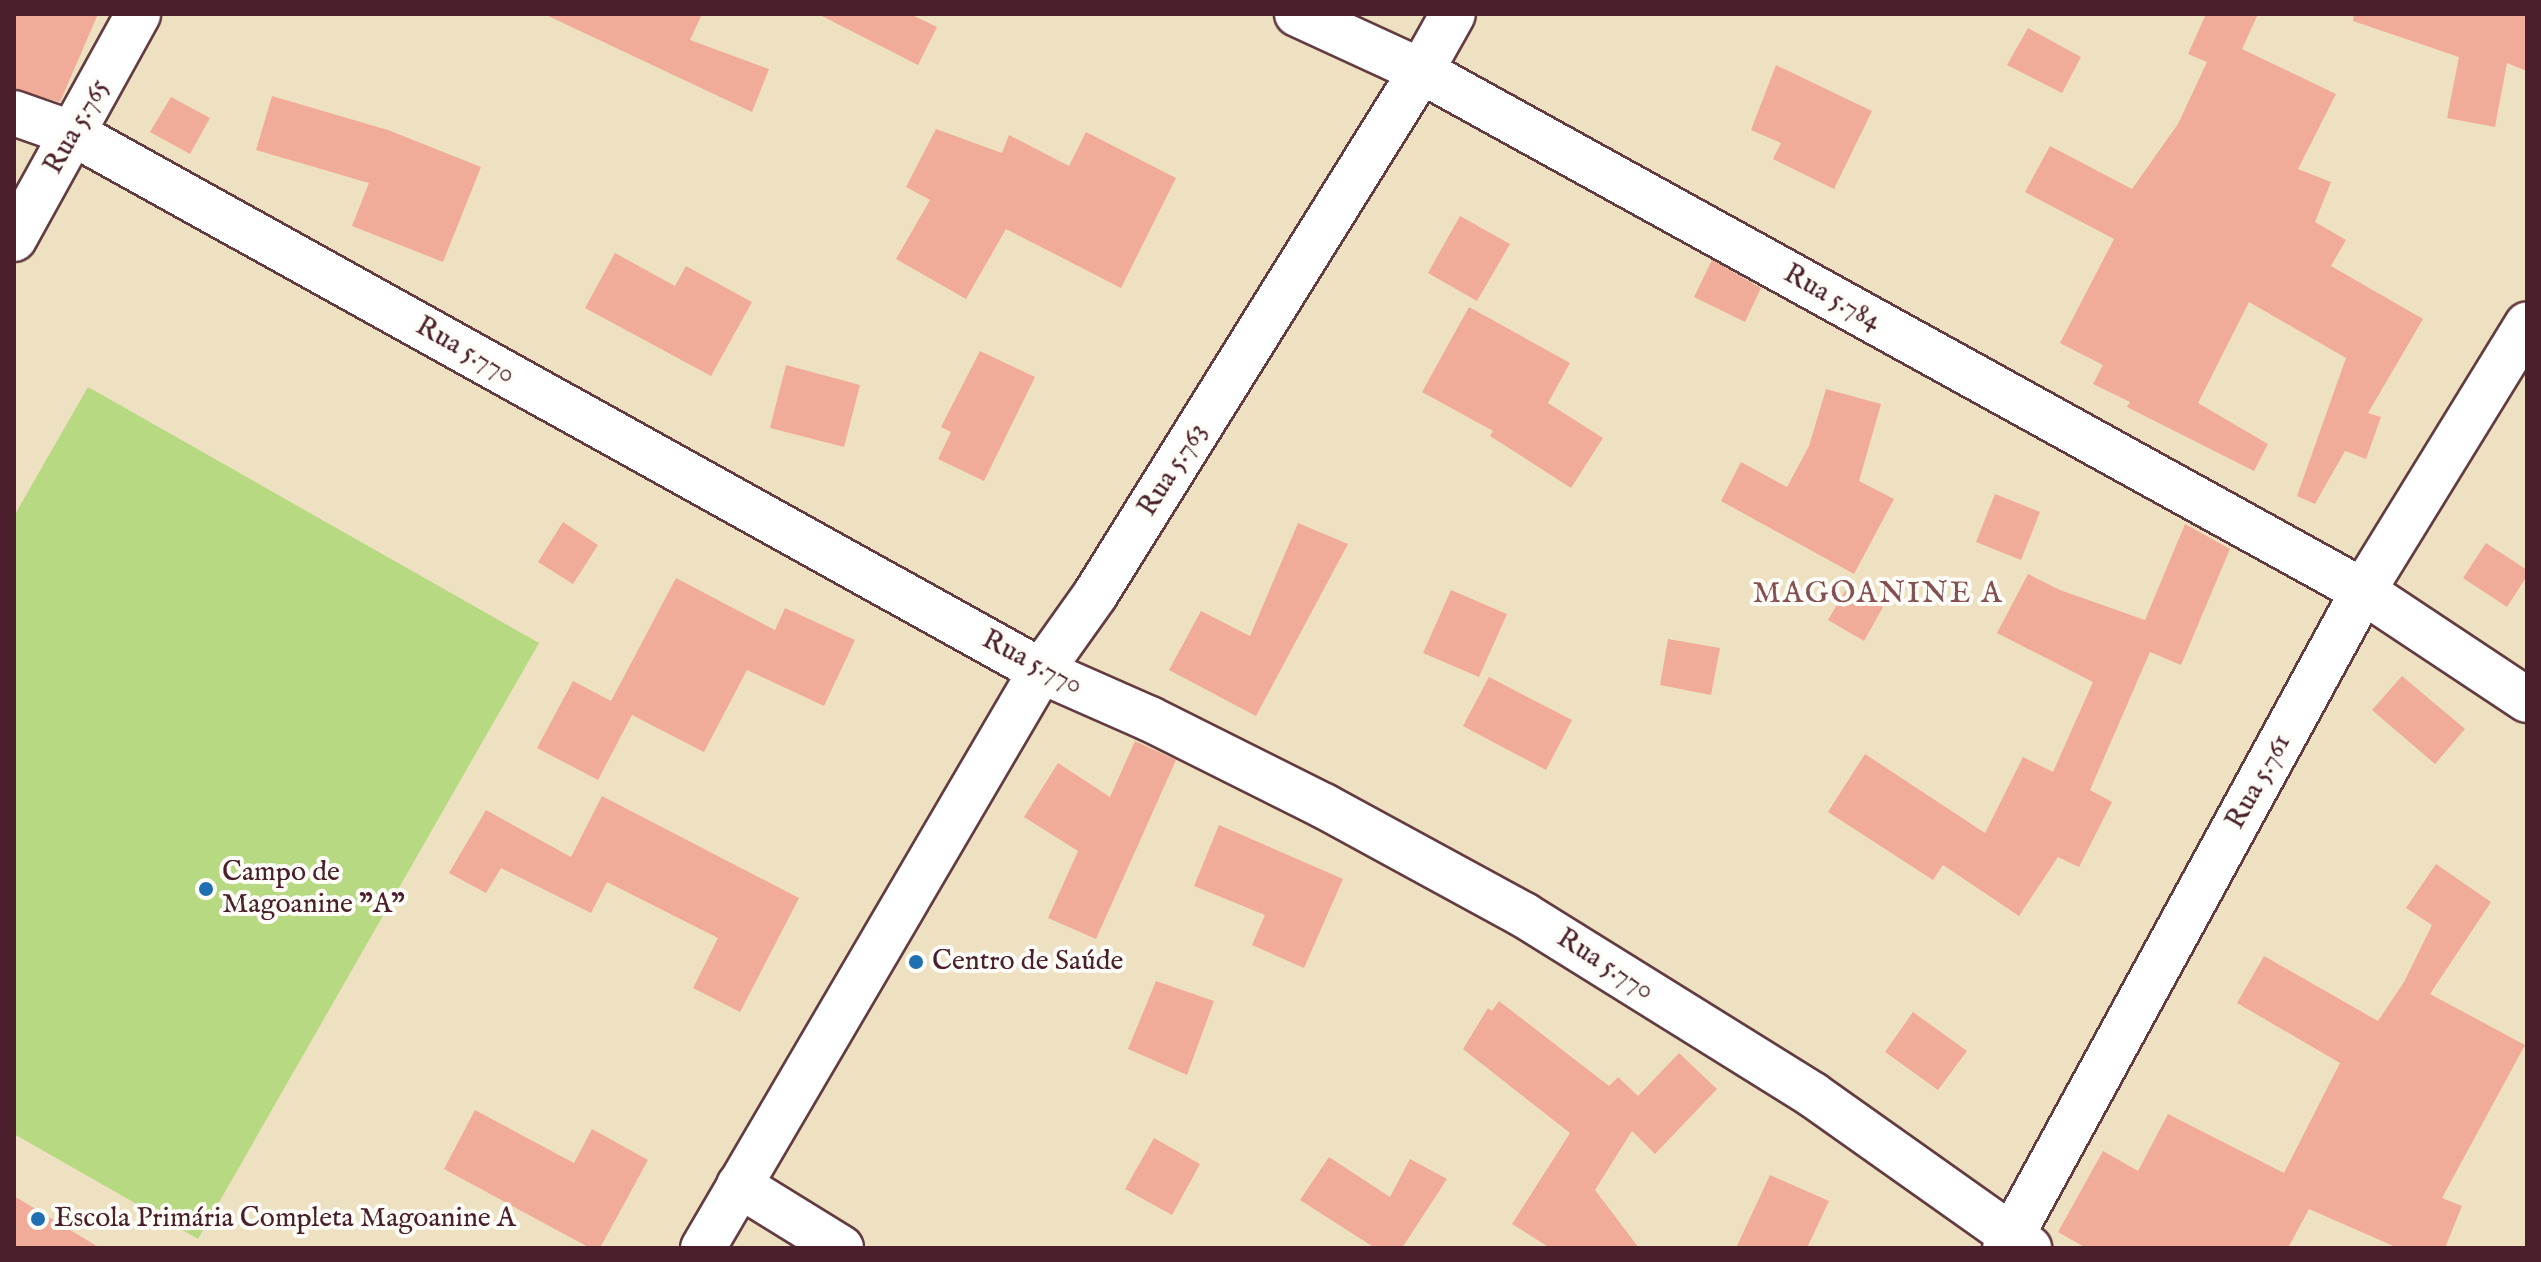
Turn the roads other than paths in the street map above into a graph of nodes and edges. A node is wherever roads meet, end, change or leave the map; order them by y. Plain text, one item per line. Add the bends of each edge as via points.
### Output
1 (138, 14) edge
2 (1297, 14) edge
3 (1453, 14) edge
4 (1421, 71) junction
5 (14, 113) edge
6 (74, 134) junction
7 (14, 239) edge
8 (2527, 324) edge
9 (2363, 591) junction
10 (1041, 671) junction
11 (2527, 700) edge
12 (739, 1185) junction
13 (2015, 1244) edge
14 (703, 1248) edge
15 (841, 1248) edge

1 - 6 street, Rua 5.765
2 - 4 street, Rua 5.784
3 - 4 street, Rua 5.763
4 - 9 street, Rua 5.784
4 - 10 street, Rua 5.763 via 1095,595
5 - 6 street, Rua 5.770
6 - 7 street, Rua 5.765
6 - 10 street, Rua 5.770
8 - 9 street, Rua 5.761
9 - 11 street, Rua 5.784
9 - 13 street, Rua 5.761
10 - 12 street, Rua 5.763
10 - 13 street, Rua 5.770 via 1324,806 1524,915 1813,1095
12 - 14 street, Rua 5.763
12 - 15 street

